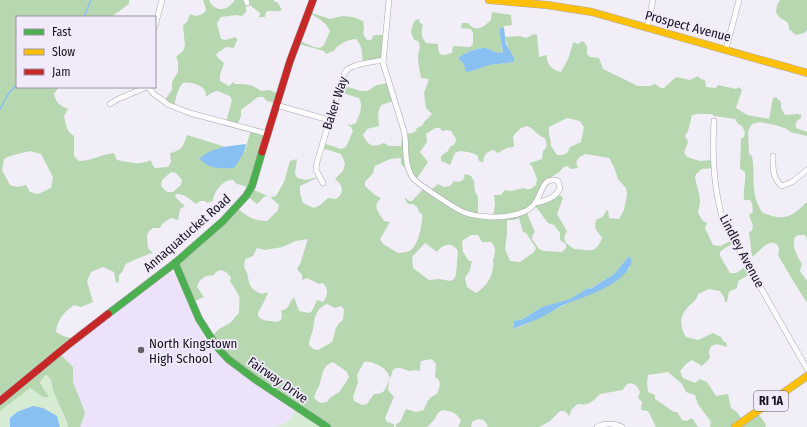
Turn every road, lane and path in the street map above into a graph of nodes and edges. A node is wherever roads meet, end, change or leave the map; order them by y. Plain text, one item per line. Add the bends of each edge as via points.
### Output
1 (162, 0) edge
2 (313, 0) edge
3 (389, 0) edge
4 (489, 0) edge
5 (653, 0) edge
6 (739, 0) edge
7 (156, 22) edge
8 (647, 27) junction
9 (726, 49) junction
10 (383, 60) junction
11 (807, 73) edge
12 (146, 88) edge
13 (149, 88) edge
14 (110, 104) dead end
15 (276, 105) junction
16 (329, 120) junction
17 (714, 121) dead end
18 (268, 134) junction
19 (773, 156) dead end
20 (807, 170) edge
21 (323, 183) dead end
22 (535, 203) junction
23 (175, 263) junction
24 (807, 369) edge
25 (807, 376) edge
26 (0, 401) edge
27 (327, 427) edge
28 (597, 427) edge
29 (622, 427) edge
30 (735, 427) edge

1 - 7 street
2 - 15 street, Annaquatucket Road
3 - 10 street
4 - 8 street, Prospect Avenue via 592,12
5 - 8 street
6 - 9 street
8 - 9 street, Prospect Avenue
9 - 11 street, Prospect Avenue
10 - 16 street, Baker Way via 346,70
10 - 22 street via 386,78 406,141 408,168 414,179 465,213 508,217 531,208
12 - 14 street
13 - 18 street via 169,105 185,112
15 - 16 street
15 - 18 street, Annaquatucket Road
16 - 21 street, Baker Way via 316,170
17 - 24 street, Lindley Avenue via 714,165 724,223
18 - 23 street, Annaquatucket Road via 252,186 246,196 223,221
19 - 20 street via 776,182 782,186 792,182
22 - 22 street via 558,193 558,182 546,182
23 - 26 street, Annaquatucket Road
23 - 27 street, Fairway Drive via 199,319 228,359
25 - 30 street, RI 1A
28 - 29 street via 609,424

